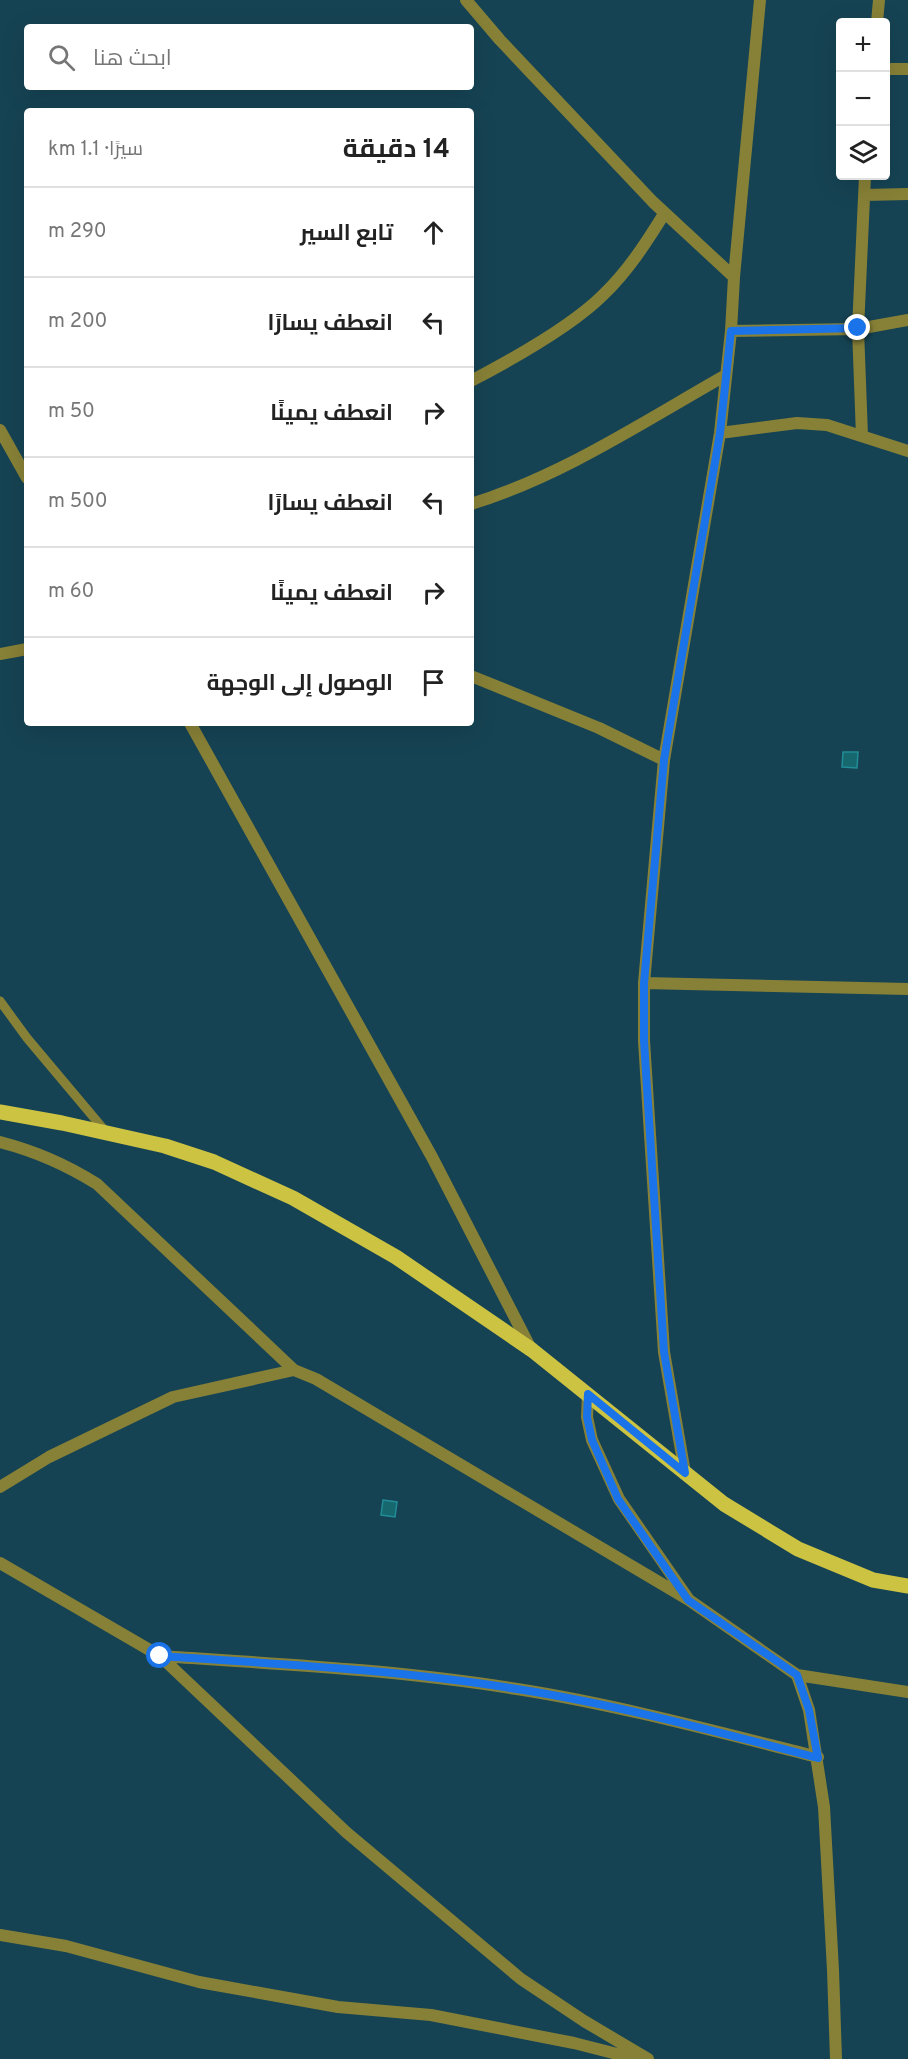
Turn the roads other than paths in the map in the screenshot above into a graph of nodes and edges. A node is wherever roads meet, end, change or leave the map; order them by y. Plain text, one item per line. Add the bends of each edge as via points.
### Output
1 (466, 0) edge
2 (759, 0) edge
3 (879, 0) edge
4 (878, 18) edge
5 (890, 69) edge
6 (908, 69) edge
7 (866, 180) edge
8 (908, 194) edge
9 (864, 195) junction
10 (664, 214) junction
11 (734, 277) junction
12 (908, 320) edge
13 (858, 328) junction
14 (731, 331) junction
15 (726, 375) junction
16 (474, 379) edge
17 (0, 430) edge
18 (720, 433) junction
19 (862, 436) junction
20 (908, 451) edge
21 (24, 473) edge
22 (474, 503) edge
23 (24, 650) edge
24 (0, 654) edge
25 (474, 677) edge
26 (192, 726) edge
27 (664, 760) junction
28 (644, 983) junction
29 (908, 989) edge
30 (0, 1001) edge
31 (0, 1112) edge
32 (108, 1133) junction
33 (0, 1142) edge
34 (532, 1350) junction
35 (294, 1370) junction
36 (588, 1394) junction
37 (685, 1473) junction
38 (0, 1487) edge
39 (0, 1563) edge
40 (908, 1586) edge
41 (688, 1600) junction
42 (160, 1656) junction
43 (797, 1675) junction
44 (908, 1692) edge
45 (818, 1758) junction
46 (0, 1935) edge
47 (638, 2059) edge
48 (648, 2059) edge
49 (836, 2059) edge

1 - 10 street
2 - 11 street
3 - 4 street
5 - 6 street
7 - 9 street
8 - 9 street
9 - 13 street
10 - 11 street
10 - 16 street via 632,263 602,297 550,335
11 - 14 street
12 - 13 street
13 - 14 street
13 - 19 street
14 - 15 street
15 - 18 street
15 - 22 street via 561,469
17 - 21 street
18 - 19 street via 797,423 827,425
18 - 27 street
19 - 20 street
23 - 24 street
25 - 27 street via 599,728
26 - 34 street via 432,1157
27 - 28 street
28 - 29 street
28 - 37 street via 644,1041 664,1352
30 - 32 lane
31 - 32 main road
32 - 34 main road via 214,1162 293,1198 396,1257
33 - 35 street via 70,1167 97,1184
34 - 36 main road
35 - 38 street via 173,1397 49,1457
35 - 41 street via 316,1379
36 - 37 main road
36 - 41 street via 592,1440 618,1499
37 - 40 main road via 724,1504 798,1549 873,1580
39 - 42 street
41 - 43 street
42 - 45 street via 369,1669 517,1689 632,1711
42 - 48 street via 346,1832 521,1979
43 - 44 street
43 - 45 street via 809,1710
45 - 49 street via 825,1819
46 - 47 street via 66,1947 199,1982 338,2007 431,2015

